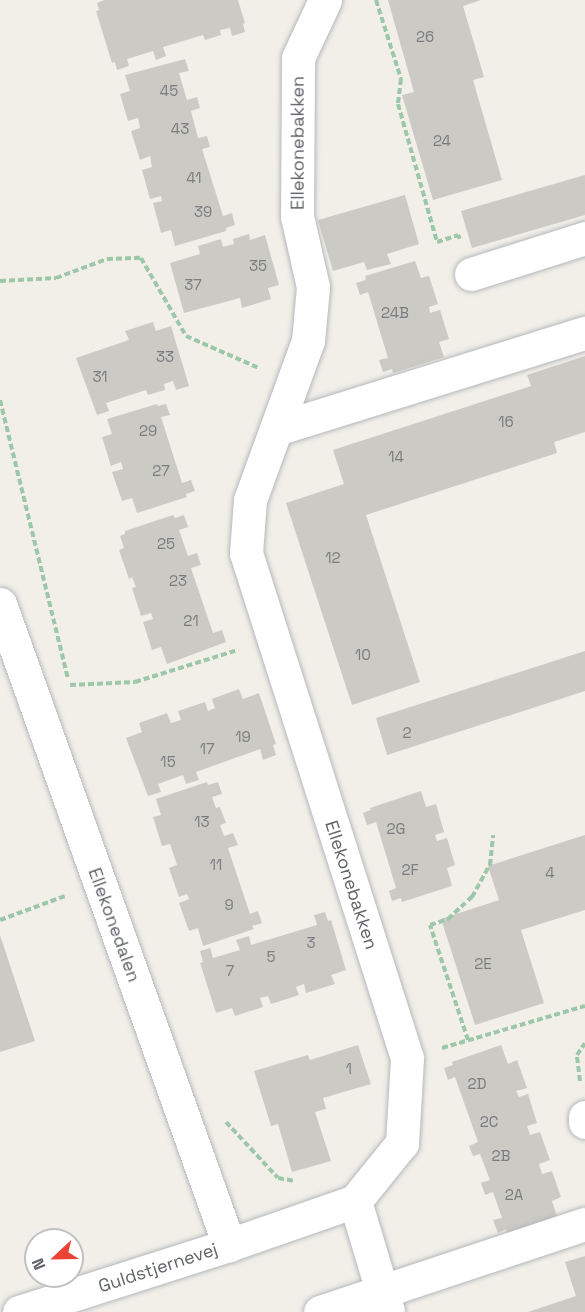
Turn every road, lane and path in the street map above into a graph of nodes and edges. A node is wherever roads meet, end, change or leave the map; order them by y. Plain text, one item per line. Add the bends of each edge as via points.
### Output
1 (324, 0) edge
2 (376, 0) edge
3 (585, 238) edge
4 (471, 274) joint
5 (0, 280) edge
6 (585, 333) edge
7 (293, 382) junction
8 (0, 400) edge
9 (276, 429) junction
10 (0, 604) edge
11 (273, 640) junction
12 (70, 685) junction
13 (73, 695) dead end
14 (493, 835) dead end
15 (99, 883) junction
16 (0, 920) edge
17 (585, 1006) edge
18 (468, 1040) junction
19 (407, 1058) junction
20 (221, 1117) dead end
21 (585, 1117) edge
22 (585, 1122) edge
23 (356, 1201) junction
24 (325, 1211) junction
25 (585, 1224) edge
26 (229, 1245) junction
27 (385, 1302) edge
28 (19, 1312) edge
29 (320, 1312) edge

1 - 7 street, Ellekonebakken via 298,58 297,216 313,287 308,341
2 - 4 path via 401,79 398,104 437,242 458,235
3 - 4 street
5 - 7 path via 56,279 107,259 141,258 186,336
6 - 9 street
7 - 9 street, Ellekonebakken
8 - 12 path
9 - 11 street, Ellekonebakken via 250,500 246,553
10 - 15 street, Ellekonedalen
11 - 12 path via 135,682
11 - 19 street, Ellekonebakken
12 - 13 path
14 - 18 path via 490,865 472,897 447,919 430,925
15 - 16 path
15 - 26 street, Ellekonedalen
17 - 18 path
18 - 19 path
19 - 23 street, Ellekonebakken via 402,1143
20 - 24 path via 278,1178 306,1184
21 - 22 street
23 - 24 street
23 - 27 street
24 - 26 street
25 - 27 street
26 - 28 street, Guldstjernevej
27 - 29 street

